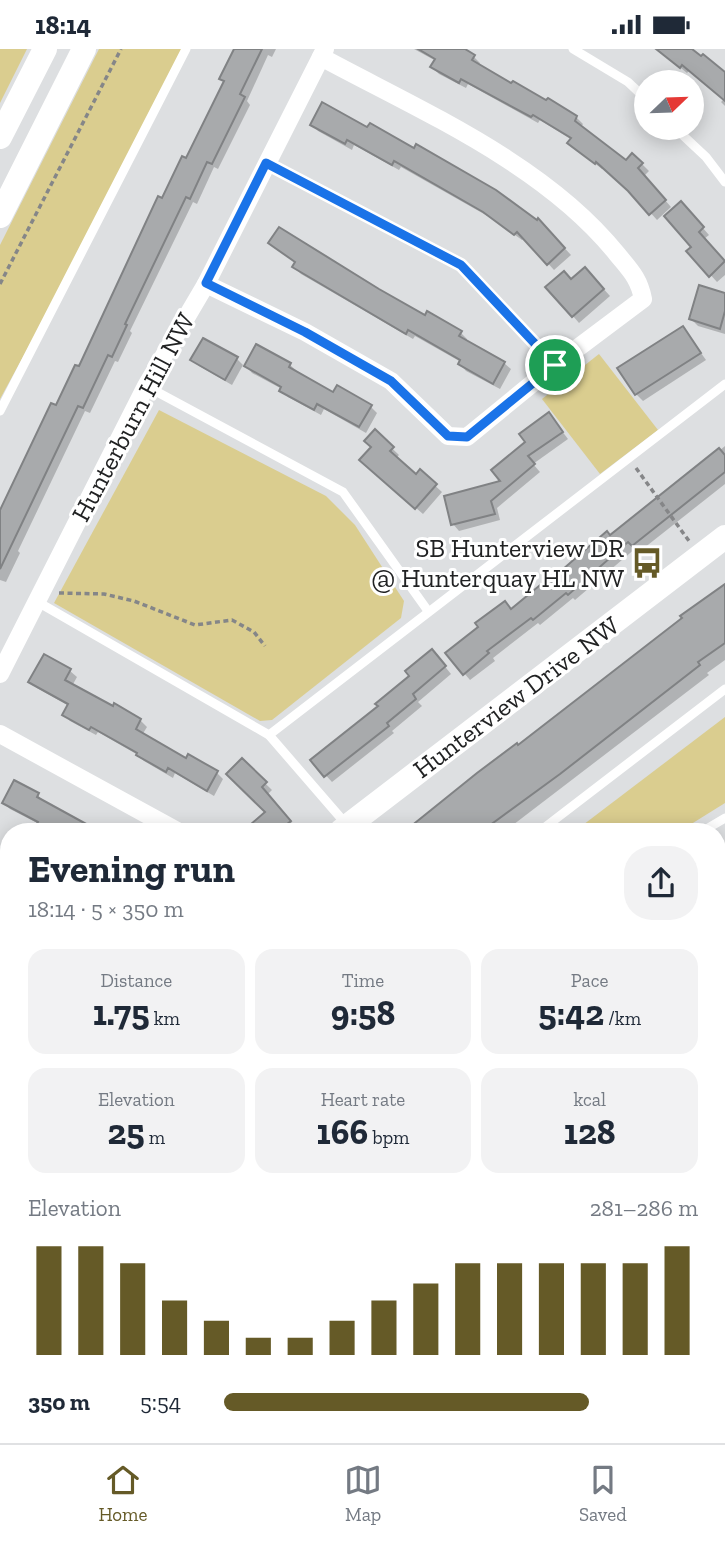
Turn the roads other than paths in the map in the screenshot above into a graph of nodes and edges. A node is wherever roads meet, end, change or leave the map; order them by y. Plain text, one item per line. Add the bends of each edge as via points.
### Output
1 (45, 49) edge
2 (84, 49) edge
3 (186, 49) edge
4 (573, 49) edge
5 (323, 53) edge
6 (634, 88) edge
7 (0, 137) edge
8 (688, 140) edge
9 (266, 163) junction
10 (725, 182) edge
11 (0, 216) edge
12 (206, 283) junction
13 (555, 365) junction
14 (725, 384) edge
15 (146, 386) junction
16 (0, 411) edge
17 (725, 537) edge
18 (38, 598) junction
19 (428, 611) junction
20 (0, 674) edge
21 (725, 689) edge
22 (0, 734) edge
23 (269, 734) junction
24 (162, 823) edge
25 (339, 823) edge
26 (352, 823) edge
27 (550, 823) edge

1 - 7 street
2 - 11 street
3 - 16 lane
4 - 6 lane
5 - 9 street, Hunterburn Hill NW
5 - 13 street via 541,182 598,231 639,282 643,299
8 - 10 lane
9 - 12 street, Hunterburn Hill NW
9 - 13 lane via 461,265
12 - 13 street via 391,381 448,436 467,437
12 - 15 street, Hunterburn Hill NW
14 - 19 lane
15 - 18 street, Hunterburn Hill NW
15 - 19 lane via 343,492
17 - 26 street, Hunterview Drive NW
18 - 20 street, Hunterburn Hill NW
18 - 23 lane
19 - 23 lane
21 - 27 lane
22 - 24 street
23 - 25 lane

